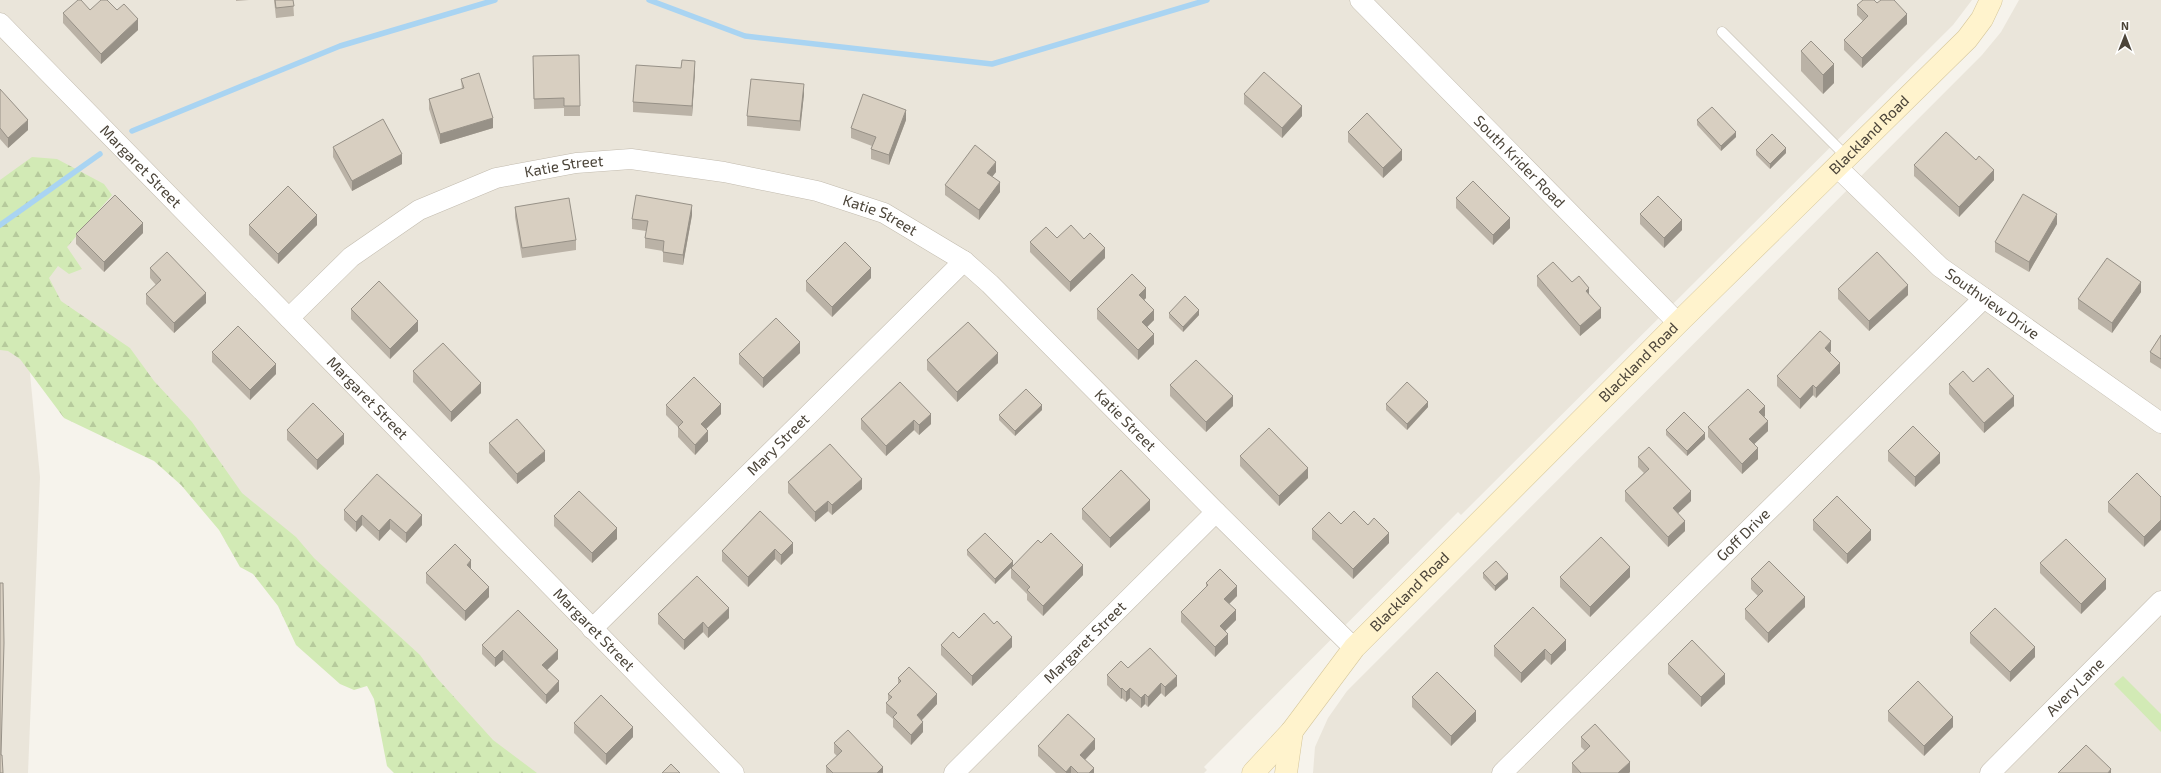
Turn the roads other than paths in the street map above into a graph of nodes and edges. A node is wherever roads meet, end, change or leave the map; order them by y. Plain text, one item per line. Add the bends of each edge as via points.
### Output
1 (1360, 0) edge
2 (1991, 0) edge
3 (0, 23) edge
4 (1722, 32) dead end
5 (1843, 163) junction
6 (964, 261) junction
7 (1984, 298) junction
8 (289, 318) junction
9 (1678, 323) junction
10 (2161, 424) edge
11 (1216, 512) junction
12 (2161, 601) edge
13 (592, 629) junction
14 (1354, 648) junction
15 (1292, 731) junction
16 (734, 773) edge
17 (954, 773) edge
18 (1253, 773) edge
19 (1286, 773) edge
20 (1502, 773) edge
21 (1990, 773) edge

1 - 9 street, South Krider Road
2 - 5 street, Blackland Road via 1982,19 1967,39
3 - 8 street, Margaret Street
4 - 5 lane
5 - 7 street, Southview Drive via 1940,267
5 - 9 street, Blackland Road
6 - 8 street, Katie Street via 884,213 817,191 724,172 638,160 576,163 496,178 419,210 351,257
6 - 11 street, Katie Street via 990,284
6 - 13 street, Mary Street
7 - 10 street, Southview Drive
7 - 20 street, Goff Drive
8 - 13 street, Margaret Street
9 - 14 street, Blackland Road
11 - 14 street, Katie Street
11 - 17 street, Margaret Street
12 - 21 street, Avery Lane
13 - 16 street, Margaret Street
14 - 15 street, Blackland Road
15 - 18 street, Blackland Road
15 - 19 street, Blackland Road

